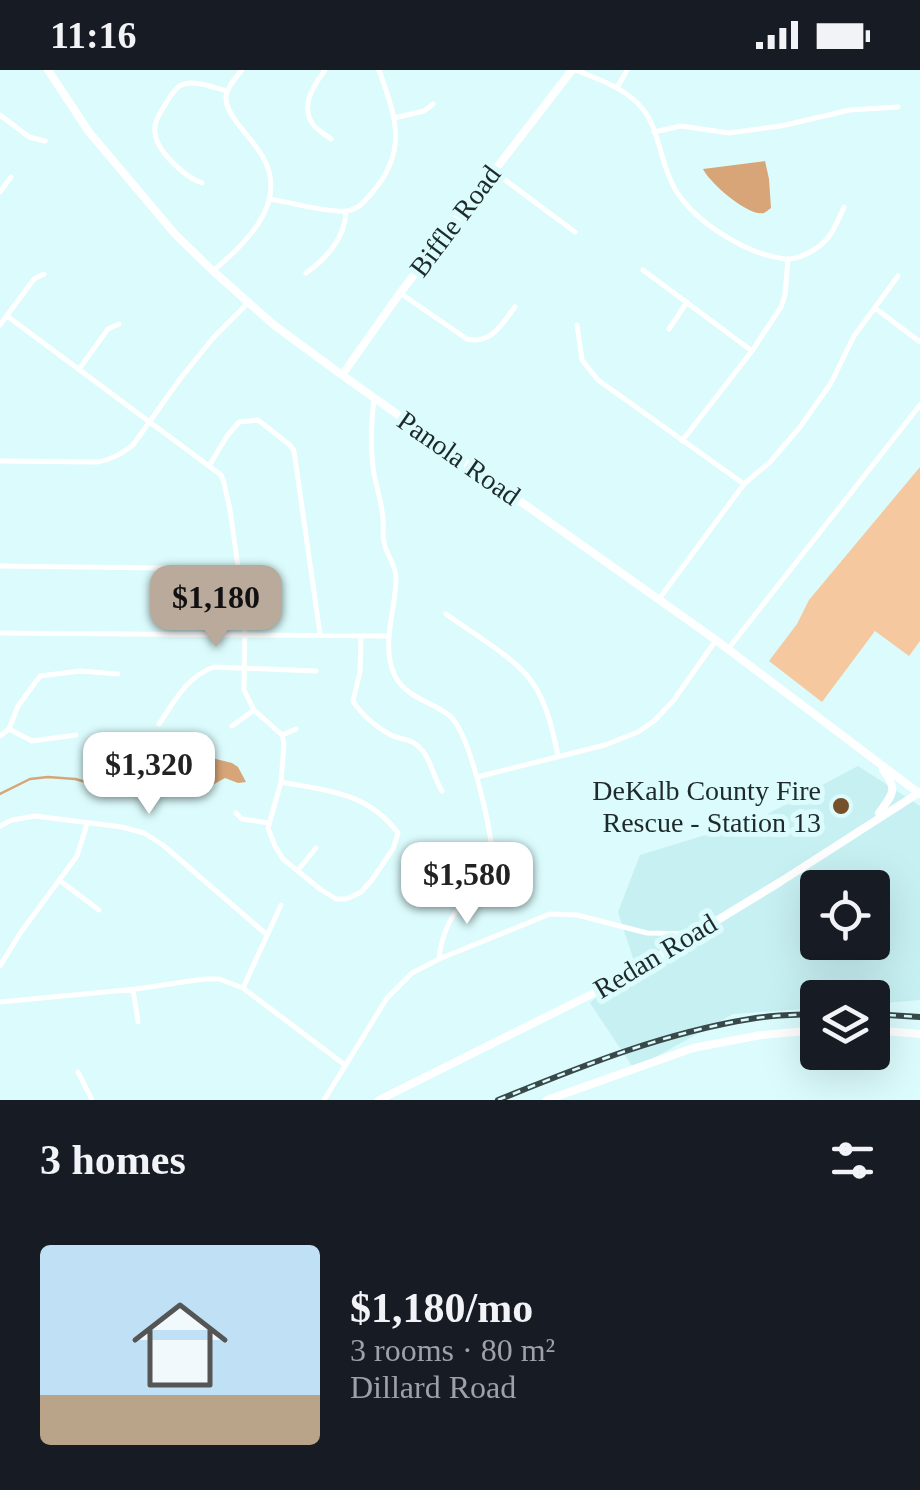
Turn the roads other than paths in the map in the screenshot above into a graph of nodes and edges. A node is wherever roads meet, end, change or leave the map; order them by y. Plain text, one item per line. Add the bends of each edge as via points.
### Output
1 (48, 70) edge
2 (242, 70) edge
3 (326, 70) edge
4 (379, 70) edge
5 (574, 70) edge
6 (627, 70) edge
7 (616, 88) junction
8 (228, 92) junction
9 (433, 104) dead end
10 (898, 107) dead end
11 (0, 116) edge
12 (393, 118) junction
13 (654, 132) junction
14 (330, 139) dead end
15 (44, 141) dead end
16 (493, 170) junction
17 (11, 177) dead end
18 (202, 183) dead end
19 (0, 192) edge
20 (269, 199) junction
21 (844, 207) dead end
22 (346, 211) junction
23 (575, 232) dead end
24 (788, 260) junction
25 (643, 270) dead end
26 (213, 272) junction
27 (44, 274) dead end
28 (306, 274) dead end
29 (898, 276) dead end
30 (400, 293) junction
31 (688, 302) junction
32 (248, 303) junction
33 (515, 307) dead end
34 (875, 308) junction
35 (6, 316) junction
36 (119, 324) dead end
37 (0, 325) edge
38 (577, 326) dead end
39 (669, 328) dead end
40 (920, 342) edge
41 (752, 351) junction
42 (79, 369) junction
43 (342, 376) junction
44 (374, 398) junction
45 (920, 405) edge
46 (150, 422) junction
47 (682, 441) junction
48 (0, 461) edge
49 (209, 466) junction
50 (744, 484) junction
51 (0, 566) edge
52 (238, 569) junction
53 (659, 599) junction
54 (446, 614) dead end
55 (0, 633) edge
56 (245, 634) junction
57 (320, 634) junction
58 (362, 636) junction
59 (389, 636) junction
60 (716, 640) junction
61 (728, 648) junction
62 (245, 668) junction
63 (316, 671) dead end
64 (118, 674) dead end
65 (254, 710) junction
66 (158, 724) dead end
67 (232, 726) dead end
68 (8, 729) junction
69 (296, 729) dead end
70 (76, 735) dead end
71 (282, 735) junction
72 (0, 736) edge
73 (558, 756) junction
74 (873, 759) junction
75 (477, 777) junction
76 (280, 782) junction
77 (442, 791) dead end
78 (919, 793) edge
79 (236, 813) dead end
80 (874, 820) junction
81 (269, 823) junction
82 (87, 824) junction
83 (0, 826) edge
84 (316, 848) dead end
85 (298, 870) junction
86 (59, 880) junction
87 (281, 905) dead end
88 (99, 910) dead end
89 (266, 934) junction
90 (694, 934) junction
91 (439, 959) junction
92 (0, 966) edge
93 (243, 988) junction
94 (133, 989) junction
95 (0, 1002) edge
96 (138, 1022) dead end
97 (800, 1032) edge
98 (890, 1032) edge
99 (920, 1034) edge
100 (345, 1064) junction
101 (78, 1072) dead end
102 (92, 1100) edge
103 (324, 1100) edge
104 (379, 1100) edge
105 (548, 1100) edge

1 - 26 main road, Panola Road via 89,132
2 - 8 street
3 - 14 street via 313,87 308,113
4 - 12 street
5 - 7 street
5 - 16 main road, Biffle Road
6 - 7 street
7 - 13 street via 645,111
8 - 18 street via 182,84 156,121 162,149
8 - 20 street via 232,116 270,174
9 - 12 street
10 - 13 street via 729,133 681,126
11 - 15 street
12 - 22 street via 396,153 389,170 363,203
13 - 24 street via 665,170 693,211 749,248
16 - 23 street
16 - 30 main road, Biffle Road
17 - 19 street
20 - 22 street
20 - 26 street via 249,238
21 - 24 street via 825,242
22 - 28 street via 342,234
24 - 41 street via 782,307
25 - 31 street
26 - 32 main road, Panola Road
27 - 35 street
29 - 34 street
30 - 33 street via 474,341 492,336
30 - 43 main road, Biffle Road
31 - 39 street
31 - 41 street
32 - 43 main road, Panola Road
32 - 46 street
34 - 40 street
34 - 50 street via 800,427
35 - 37 street
35 - 42 street
36 - 42 street via 108,328
38 - 47 street via 587,369
41 - 47 street
42 - 46 street
43 - 44 main road, Panola Road
44 - 53 main road, Panola Road
44 - 59 street via 374,470 396,577
45 - 61 street
46 - 48 street via 110,460
46 - 49 street
47 - 50 street
49 - 52 street via 224,483
49 - 57 street via 239,422 258,420 290,445
50 - 53 street
51 - 52 street
52 - 56 street
53 - 60 main road, Panola Road
54 - 73 street via 532,680
55 - 56 street
56 - 57 street
56 - 62 street
57 - 58 street
58 - 59 street
58 - 77 street via 353,702 391,736 418,745
59 - 75 street via 396,678 458,724
60 - 61 main road, Panola Road
60 - 73 street via 654,721 623,739
61 - 74 main road, Panola Road
62 - 63 street
62 - 65 street via 244,690
62 - 66 street via 214,667 194,677
64 - 68 street via 40,676
65 - 67 street
65 - 71 street
68 - 70 street via 32,741
68 - 72 street
69 - 71 street
71 - 76 street
73 - 75 street
74 - 78 main road, Panola Road
74 - 80 main road via 893,788
75 - 91 street via 491,867 453,916
76 - 81 street
76 - 85 street via 346,794 398,833 361,892 346,900
78 - 80 main road, Redan Road
79 - 81 street
80 - 90 main road, Redan Road
81 - 85 street via 274,846
82 - 83 street via 35,816
82 - 86 street
82 - 89 street via 144,833
84 - 85 street
86 - 88 street
86 - 92 street
87 - 89 street
89 - 93 street
90 - 91 street via 647,934 550,914
90 - 104 main road, Redan Road via 618,981
91 - 100 street via 387,998
93 - 94 street via 211,978
93 - 100 street
94 - 95 street
94 - 96 street
97 - 105 main road via 693,1048
98 - 99 main road
100 - 103 street
101 - 102 street

